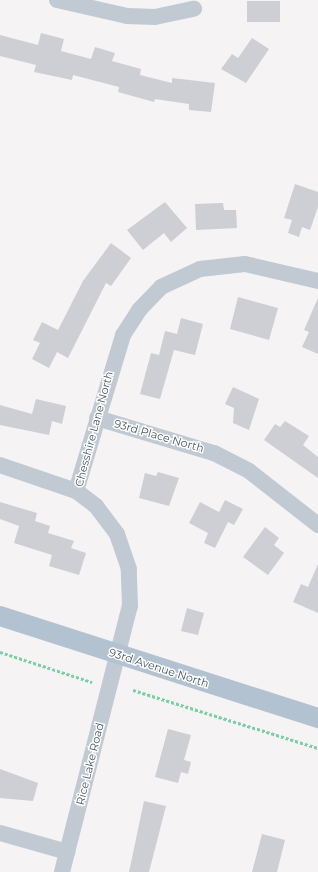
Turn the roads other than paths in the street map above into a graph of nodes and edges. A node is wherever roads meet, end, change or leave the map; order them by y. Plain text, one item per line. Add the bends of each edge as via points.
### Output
1 (57, 0) edge
2 (194, 9) dead end
3 (318, 281) edge
4 (97, 418) junction
5 (0, 465) edge
6 (76, 491) junction
7 (318, 525) edge
8 (0, 616) edge
9 (118, 656) junction
10 (318, 718) edge
11 (0, 833) edge
12 (67, 852) junction
13 (62, 872) edge

1 - 2 street via 127,16 156,16
3 - 4 street, Chesshire Lane North via 245,264 215,266 187,274 161,288 139,310 123,335
4 - 6 street, Chesshire Lane North
4 - 7 street, 93rd Place North via 214,453 249,471
5 - 6 street
6 - 9 street, Chesshire Lane North via 109,520 124,550 130,606
8 - 9 main road, 93rd Avenue North
9 - 10 main road, 93rd Avenue North
9 - 12 street, Rice Lake Road
11 - 12 street
12 - 13 street, Rice Lake Road

